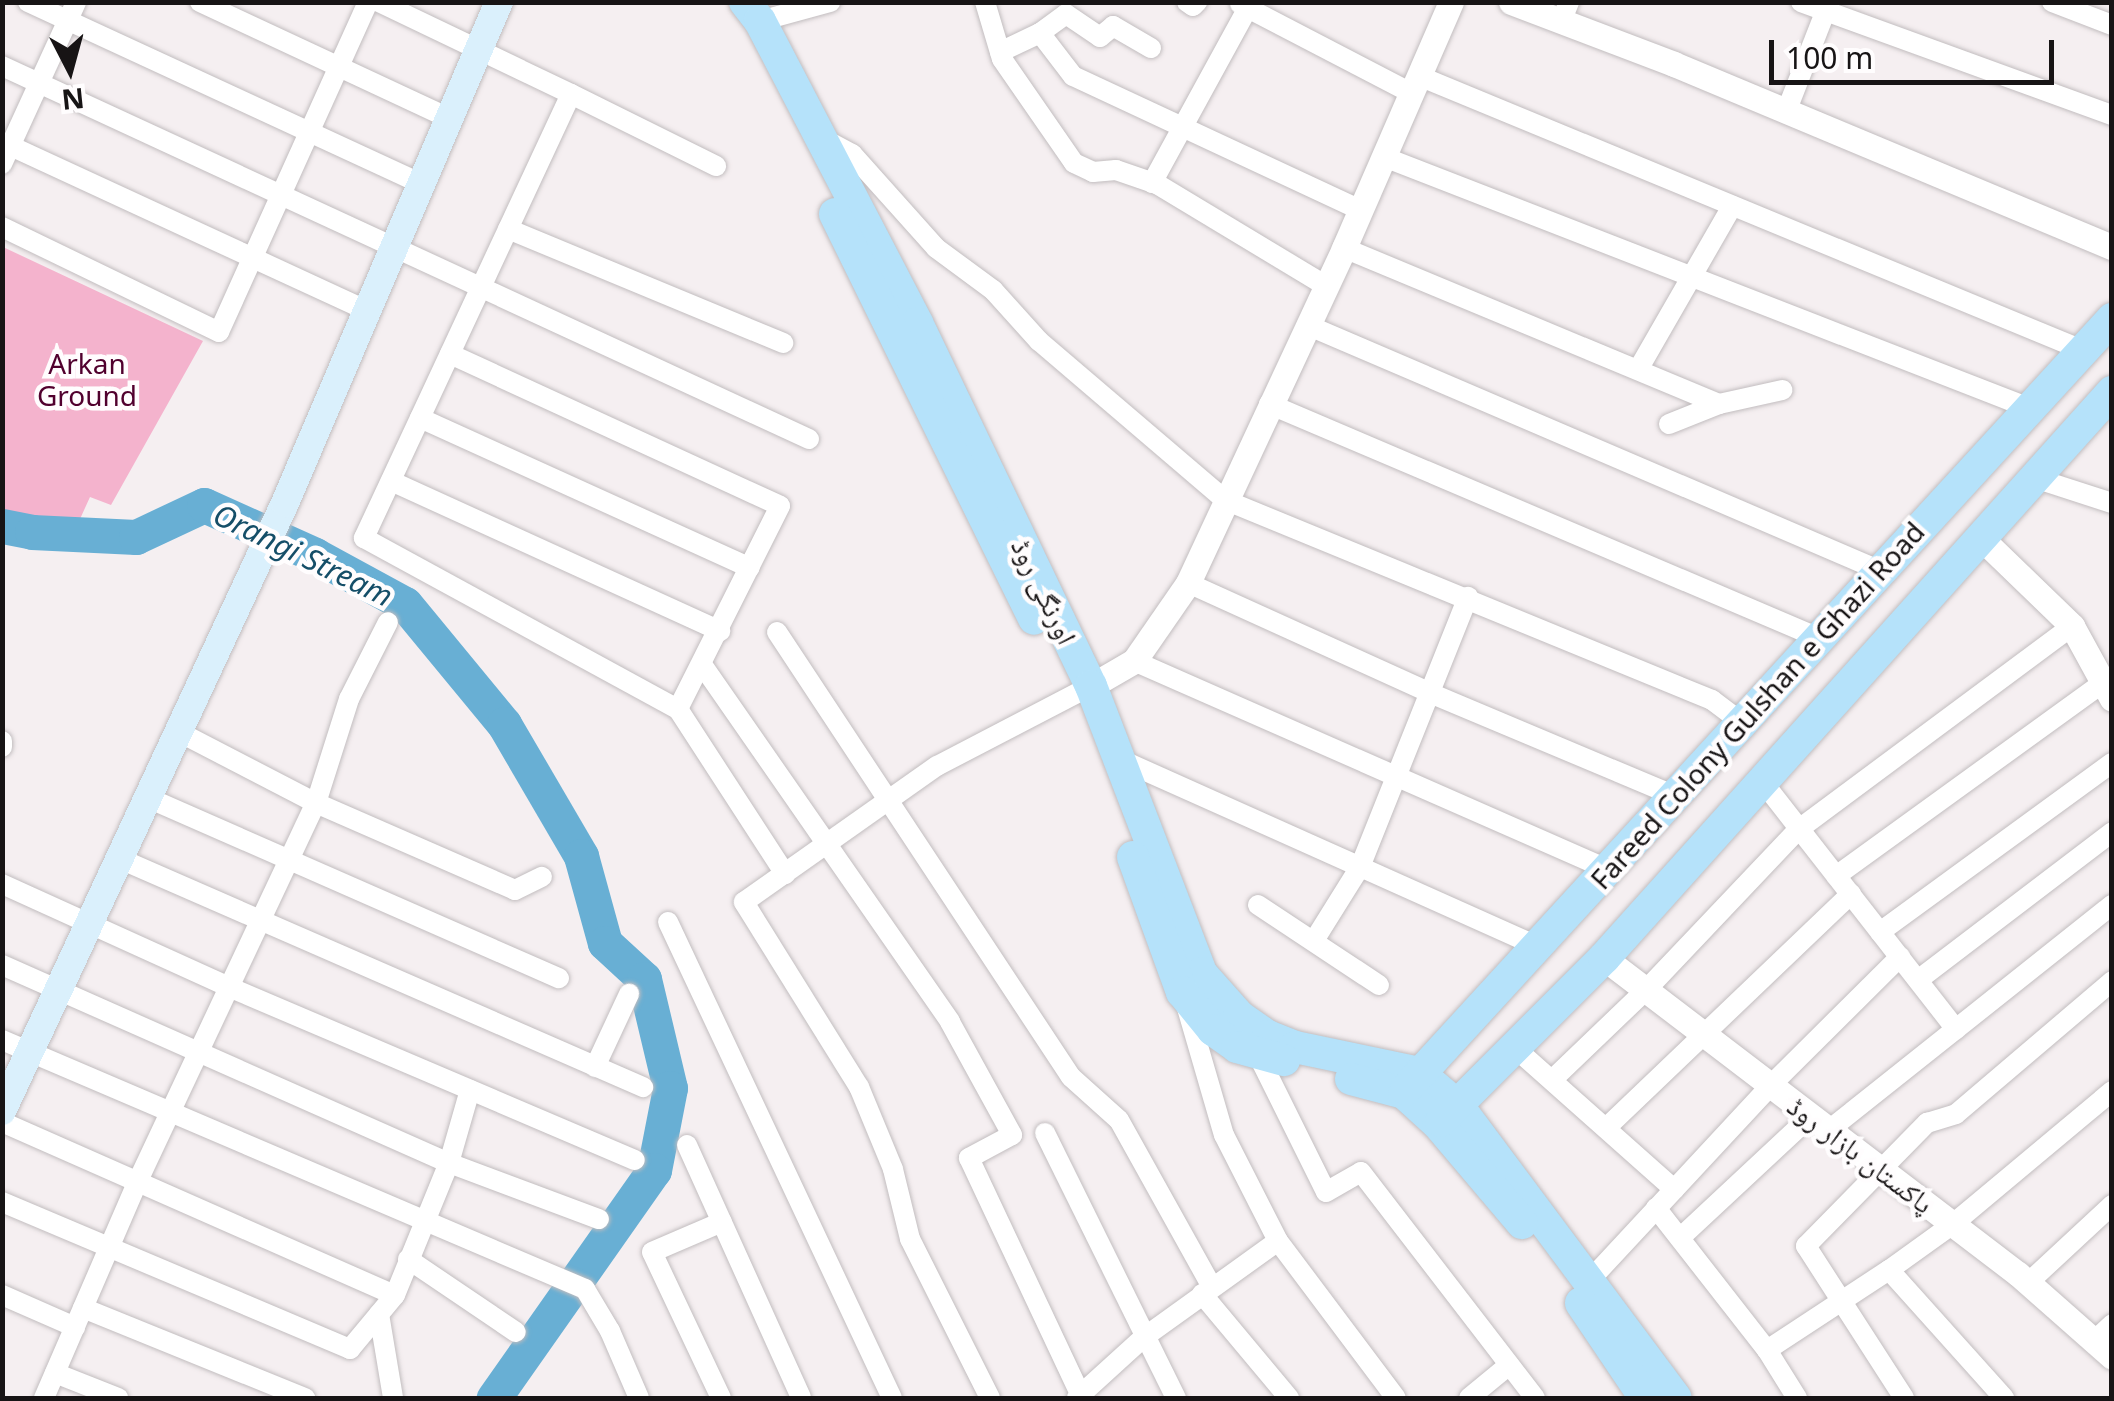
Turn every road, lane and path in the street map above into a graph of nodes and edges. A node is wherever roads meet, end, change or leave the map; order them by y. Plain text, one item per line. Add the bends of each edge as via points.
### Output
1 (28, 2) edge
2 (200, 2) edge
3 (368, 2) edge
4 (379, 2) edge
5 (499, 2) edge
6 (718, 2) edge
7 (830, 2) edge
8 (985, 2) edge
9 (1187, 2) edge
10 (1197, 2) edge
11 (1451, 2) edge
12 (1511, 2) edge
13 (1800, 2) edge
14 (2052, 2) edge
15 (1243, 5) edge
16 (1827, 7) edge
17 (71, 12) edge
18 (752, 12) edge
19 (1565, 12) edge
20 (2112, 25) edge
21 (1040, 33) junction
22 (1151, 48) dead end
23 (479, 52) junction
24 (1000, 52) junction
25 (2, 66) edge
26 (339, 67) junction
27 (38, 85) junction
28 (1415, 85) junction
29 (571, 94) junction
30 (1786, 112) junction
31 (2112, 115) edge
32 (451, 119) junction
33 (1182, 127) junction
34 (310, 132) junction
35 (819, 136) junction
36 (5, 151) edge
37 (1384, 156) junction
38 (716, 166) dead end
39 (1152, 183) junction
40 (424, 184) junction
41 (280, 198) junction
42 (1732, 206) junction
43 (1361, 210) junction
44 (2, 227) edge
45 (508, 229) junction
46 (2112, 247) edge
47 (396, 248) junction
48 (1344, 248) junction
49 (252, 260) junction
50 (1694, 278) junction
51 (1326, 286) junction
52 (480, 290) junction
53 (368, 311) junction
54 (2112, 318) edge
55 (1308, 325) junction
56 (783, 343) dead end
57 (2082, 350) junction
58 (450, 354) junction
59 (1638, 368) junction
60 (1782, 390) dead end
61 (2112, 392) edge
62 (1270, 404) junction
63 (1719, 404) junction
64 (2029, 408) junction
65 (420, 418) junction
66 (1668, 424) dead end
67 (810, 439) dead end
68 (2034, 478) junction
69 (391, 481) junction
70 (1225, 500) junction
71 (2112, 503) edge
72 (1981, 538) junction
73 (750, 568) junction
74 (1881, 571) junction
75 (1188, 582) junction
76 (1468, 598) junction
77 (388, 622) dead end
78 (2072, 626) junction
79 (720, 631) junction
80 (777, 632) dead end
81 (1819, 638) junction
82 (1134, 661) junction
83 (703, 666) junction
84 (1082, 690) junction
85 (2107, 691) edge
86 (1430, 693) junction
87 (678, 709) junction
88 (1742, 723) junction
89 (177, 730) junction
90 (1118, 759) junction
91 (2112, 763) edge
92 (1395, 776) junction
93 (1762, 781) junction
94 (1674, 796) junction
95 (146, 797) junction
96 (889, 800) junction
97 (316, 803) junction
98 (1800, 829) junction
99 (2112, 832) edge
100 (825, 846) junction
101 (118, 858) junction
102 (288, 862) junction
103 (1360, 867) junction
104 (1607, 870) junction
105 (784, 874) junction
106 (1836, 876) junction
107 (542, 877) dead end
108 (2, 884) edge
109 (1851, 894) junction
110 (2112, 905) edge
111 (1258, 906) dead end
112 (261, 922) junction
113 (668, 922) dead end
114 (88, 923) junction
115 (1880, 932) junction
116 (1315, 939) junction
117 (1538, 946) junction
118 (1604, 958) junction
119 (1900, 958) junction
120 (2, 965) edge
121 (559, 978) dead end
122 (1918, 980) junction
123 (2112, 981) edge
124 (1380, 985) dead end
125 (230, 987) junction
126 (58, 990) junction
127 (1646, 990) junction
128 (1182, 992) junction
129 (630, 994) dead end
130 (1238, 1016) junction
131 (1956, 1029) junction
132 (1705, 1035) junction
133 (2, 1040) edge
134 (1515, 1048) junction
135 (30, 1052) junction
136 (199, 1052) junction
137 (1258, 1053) junction
138 (595, 1066) junction
139 (1552, 1080) junction
140 (1411, 1083) junction
141 (1771, 1085) junction
142 (643, 1088) dead end
143 (470, 1090) junction
144 (2112, 1091) edge
145 (2, 1111) edge
146 (170, 1114) junction
147 (1448, 1115) junction
148 (2, 1122) edge
149 (1820, 1123) junction
150 (1606, 1128) junction
151 (1046, 1133) dead end
152 (687, 1145) dead end
153 (635, 1160) dead end
154 (449, 1162) junction
155 (1880, 1169) junction
156 (136, 1184) junction
157 (1674, 1189) junction
158 (2, 1202) edge
159 (2112, 1205) edge
160 (1656, 1208) junction
161 (598, 1219) dead end
162 (422, 1222) junction
163 (722, 1222) junction
164 (1952, 1224) junction
165 (1680, 1238) junction
166 (1278, 1241) junction
167 (110, 1244) junction
168 (408, 1259) junction
169 (1888, 1270) junction
170 (1590, 1280) junction
171 (2028, 1282) junction
172 (1207, 1291) junction
173 (2, 1295) edge
174 (395, 1295) junction
175 (1841, 1302) junction
176 (379, 1314) junction
177 (79, 1317) junction
178 (516, 1332) dead end
179 (1143, 1338) junction
180 (2106, 1340) edge
181 (1766, 1350) junction
182 (1509, 1366) junction
183 (55, 1373) junction
184 (1080, 1397) edge
185 (44, 1398) edge
186 (118, 1398) edge
187 (306, 1398) edge
188 (393, 1398) edge
189 (638, 1398) edge
190 (721, 1398) edge
191 (802, 1398) edge
192 (892, 1398) edge
193 (990, 1398) edge
194 (1176, 1398) edge
195 (1290, 1398) edge
196 (1396, 1398) edge
197 (1469, 1398) edge
198 (1535, 1398) edge
199 (1646, 1398) edge
200 (1676, 1398) edge
201 (1796, 1398) edge
202 (1904, 1398) edge
203 (2004, 1398) edge

1 - 17 street
2 - 26 street
3 - 26 street
4 - 23 street
5 - 23 main road
6 - 84 main road via 740,30
7 - 18 street
8 - 24 street
9 - 10 street
11 - 28 street
12 - 19 street
13 - 16 street
14 - 20 street
15 - 28 street
15 - 33 street
16 - 30 street
16 - 31 street
17 - 27 street
17 - 34 street
18 - 35 main road, اورنگی روڈ
19 - 30 street
21 - 22 street via 1068,15 1100,37 1113,26
21 - 24 street
21 - 33 street via 1073,76
23 - 29 street
23 - 32 main road
24 - 39 street via 1074,163
25 - 27 street
26 - 32 street
26 - 34 street
27 - 36 street
27 - 41 street
28 - 37 street
28 - 42 street
29 - 38 street
29 - 45 street
30 - 46 street
32 - 40 main road
33 - 39 street
33 - 43 street
34 - 40 street
34 - 41 street
35 - 70 street via 852,154 936,248 993,290 1038,341
35 - 84 main road, اورنگی روڈ via 917,323
36 - 49 street
37 - 43 street
37 - 50 street
39 - 51 street
40 - 47 main road
41 - 47 street
41 - 49 street
42 - 50 street
42 - 57 street
43 - 48 street
44 - 49 street via 219,332
45 - 52 street
45 - 56 street
47 - 52 street
47 - 53 main road
48 - 51 street
48 - 59 street
49 - 53 street
50 - 59 street
50 - 64 street
51 - 55 street
52 - 58 street
52 - 67 street
53 - 89 main road
54 - 57 main road, Fareed Colony Gulshan e Ghazi Road
55 - 62 street
55 - 74 street
57 - 64 main road, Fareed Colony Gulshan e Ghazi Road
58 - 65 street
58 - 73 street via 780,506
59 - 63 street
60 - 63 street
61 - 68 main road, Fareed Colony Gulshan e Ghazi Road
62 - 70 street
62 - 81 street
63 - 66 street
64 - 74 main road, Fareed Colony Gulshan e Ghazi Road
65 - 69 street
65 - 73 street
68 - 71 street
68 - 72 main road, Fareed Colony Gulshan e Ghazi Road
69 - 79 street
69 - 87 street via 364,538
70 - 75 street
70 - 76 street
72 - 78 street
72 - 93 main road, Fareed Colony Gulshan e Ghazi Road
73 - 79 street
74 - 81 main road, Fareed Colony Gulshan e Ghazi Road
75 - 82 street
75 - 86 street
76 - 86 street
76 - 88 street via 1712,700
77 - 97 street via 349,699
78 - 85 street
78 - 98 street
79 - 83 street
80 - 96 street
81 - 88 main road, Fareed Colony Gulshan e Ghazi Road
82 - 84 street
82 - 92 street
83 - 87 street
83 - 100 street
84 - 90 main road, اورنگی روڈ
84 - 96 street via 938,766
84 - 128 main road
85 - 106 street
86 - 92 street
86 - 94 street
87 - 105 street
88 - 94 main road, Fareed Colony Gulshan e Ghazi Road
89 - 95 main road
89 - 97 street
90 - 103 street
90 - 130 main road, اورنگی روڈ via 1202,973
91 - 115 street
92 - 103 street
92 - 104 street
93 - 98 street
93 - 118 main road, Fareed Colony Gulshan e Ghazi Road
94 - 104 main road, Fareed Colony Gulshan e Ghazi Road
95 - 101 main road
95 - 102 street
96 - 100 street
96 - 172 street via 1070,1077 1119,1120
97 - 102 street
97 - 107 street via 515,890
98 - 106 street
98 - 127 street
99 - 122 street
100 - 105 street
100 - 184 street via 950,1022 1012,1135 969,1158
101 - 112 street
101 - 114 main road
102 - 112 street
102 - 121 street
103 - 116 street
103 - 117 street
104 - 117 main road, Fareed Colony Gulshan e Ghazi Road
105 - 193 street via 744,902 859,1087 893,1169 910,1239
106 - 109 street
108 - 114 street
109 - 115 street
109 - 132 street
110 - 131 street
111 - 116 street
112 - 125 street
112 - 138 street
113 - 192 street
114 - 125 street
114 - 126 main road
115 - 119 street
116 - 124 street
117 - 140 main road, Fareed Colony Gulshan e Ghazi Road
118 - 127 street, پاکستان بازار روڈ
118 - 134 main road, Fareed Colony Gulshan e Ghazi Road
119 - 122 street
119 - 141 street
120 - 126 street
122 - 131 street
123 - 155 street via 1956,1114 1926,1123
125 - 136 street
125 - 143 street
126 - 135 main road
126 - 136 street
127 - 132 street, پاکستان بازار روڈ
127 - 139 street
128 - 137 main road via 1213,1030
128 - 166 street via 1224,1135
129 - 138 street
130 - 137 street
130 - 140 main road, اورنگی روڈ via 1295,1047
131 - 149 street
132 - 141 street, پاکستان بازار روڈ
132 - 150 street
133 - 135 street
134 - 139 street
134 - 147 main road, Fareed Colony Gulshan e Ghazi Road
135 - 145 main road
135 - 146 street
136 - 146 street
136 - 154 street
137 - 140 main road
137 - 182 street via 1326,1192 1361,1172
138 - 142 street
139 - 150 street
140 - 147 main road
141 - 149 street, پاکستان بازار روڈ
141 - 157 street
143 - 153 street
143 - 154 street
144 - 164 street
146 - 156 street
146 - 162 street
147 - 170 main road
147 - 199 main road
148 - 156 street
149 - 155 street, پاکستان بازار روڈ
149 - 165 street
150 - 157 street
151 - 179 street
152 - 163 street
154 - 161 street
154 - 162 street
155 - 164 street, پاکستان بازار روڈ
155 - 175 street via 1806,1246
156 - 167 street
156 - 174 street
157 - 160 street
158 - 167 street
159 - 171 street
160 - 165 street
160 - 170 street
162 - 168 street
162 - 189 street via 585,1288
163 - 190 street via 652,1252
163 - 191 street
164 - 169 street
164 - 171 street, پاکستان بازار روڈ
165 - 181 street
166 - 172 street
166 - 196 street
167 - 176 street via 350,1349
167 - 177 street
168 - 174 street
168 - 178 street
169 - 175 street
169 - 203 street
170 - 200 main road
171 - 180 street, پاکستان بازار روڈ
172 - 179 street
172 - 195 street
173 - 177 street
174 - 176 street
175 - 181 street
175 - 202 street
176 - 188 street
177 - 183 street
177 - 187 street
179 - 184 street
179 - 194 street
181 - 201 street
182 - 197 street
182 - 198 street
183 - 185 street
183 - 186 street

